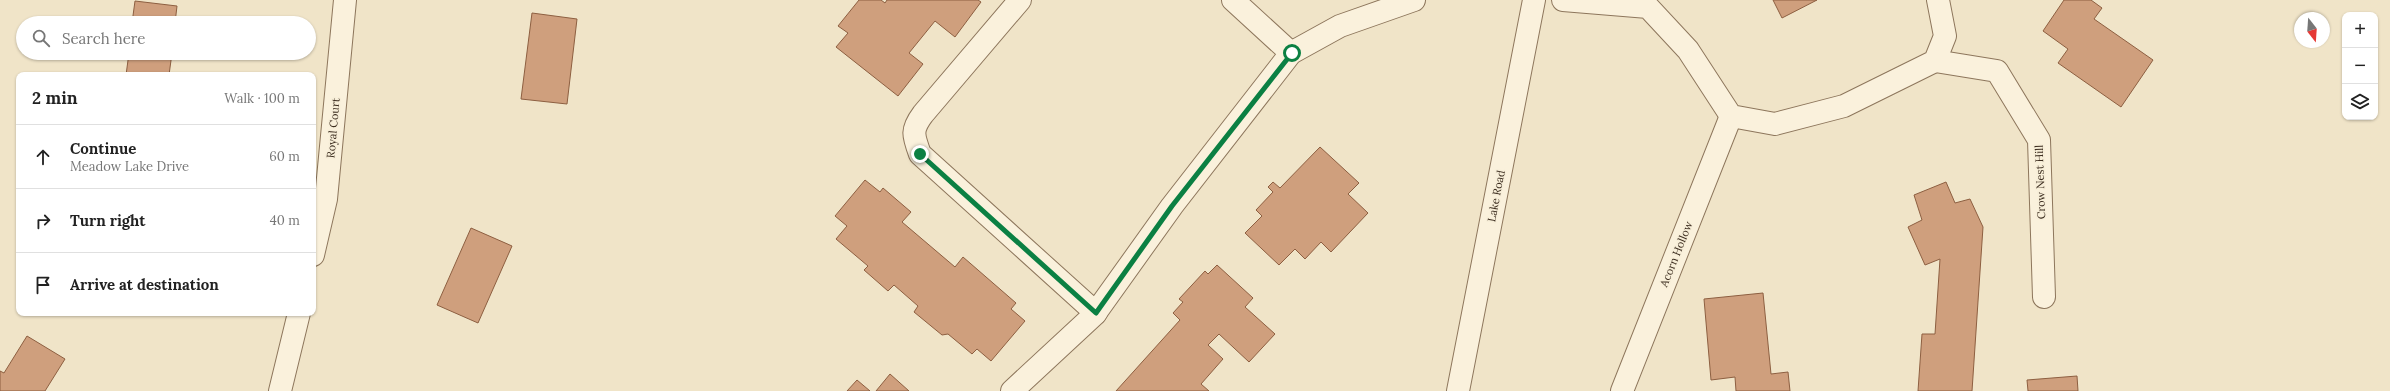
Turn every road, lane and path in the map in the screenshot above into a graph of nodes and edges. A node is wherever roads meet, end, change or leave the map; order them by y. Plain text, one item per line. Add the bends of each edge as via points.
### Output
1 (345, 0) edge
2 (1020, 0) edge
3 (1233, 0) edge
4 (1414, 0) edge
5 (1534, 0) edge
6 (1562, 0) edge
7 (1938, 0) edge
8 (1292, 53) junction
9 (1935, 61) junction
10 (1731, 116) junction
11 (316, 242) edge
12 (2044, 296) dead end
13 (1096, 313) junction
14 (298, 316) edge
15 (280, 391) edge
16 (1012, 391) edge
17 (1458, 391) edge
18 (1622, 391) edge

1 - 11 street, Royal Court via 326,199
2 - 13 street via 923,114 914,127 914,139 920,154
3 - 8 street
4 - 8 street via 1340,26
5 - 17 street, Lake Road
6 - 10 street via 1648,7 1688,50
7 - 9 street via 1945,36
8 - 13 street via 1172,206
9 - 10 street via 1836,108 1775,124
9 - 12 street, Crow Nest Hill via 1997,71 2039,140
10 - 18 street, Acorn Hollow
13 - 16 street
14 - 15 street

